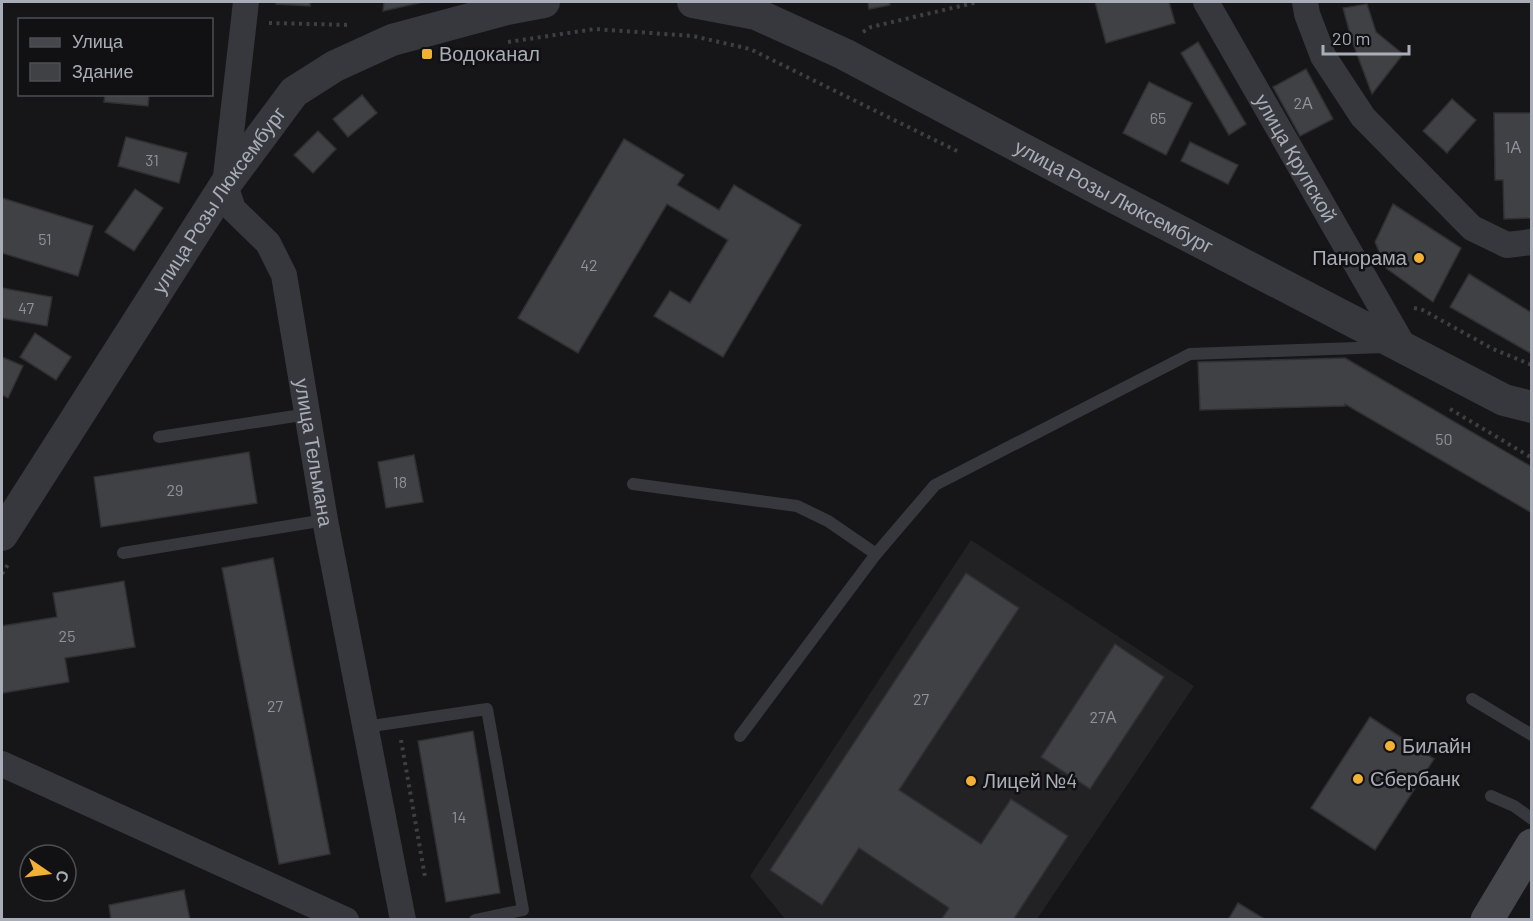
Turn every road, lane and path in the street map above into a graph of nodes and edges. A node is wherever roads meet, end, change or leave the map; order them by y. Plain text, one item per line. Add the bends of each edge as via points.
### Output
1 (544, 2) edge
2 (693, 2) edge
3 (978, 2) edge
4 (1206, 2) edge
5 (1305, 2) edge
6 (506, 5) edge
7 (257, 7) edge
8 (360, 25) dead end
9 (858, 34) dead end
10 (507, 42) dead end
11 (963, 154) dead end
12 (225, 185) junction
13 (1532, 242) edge
14 (1378, 301) junction
15 (1404, 347) junction
16 (1532, 365) edge
17 (1532, 407) edge
18 (308, 414) junction
19 (159, 437) dead end
20 (633, 484) dead end
21 (325, 520) junction
22 (8, 545) edge
23 (123, 553) dead end
24 (876, 554) junction
25 (2, 574) edge
26 (1472, 699) dead end
27 (365, 727) junction
28 (1532, 735) edge
29 (740, 736) dead end
30 (2, 765) edge
31 (1491, 796) dead end
32 (1532, 819) edge
33 (1532, 845) edge
34 (346, 920) edge
35 (403, 920) edge
36 (476, 920) edge
37 (1487, 920) edge

1 - 6 street, улица Розы Люксембург
2 - 15 street, улица Розы Люксембург via 756,14 844,54
3 - 9 path via 871,27
4 - 14 street, улица Крупской
5 - 13 street via 1323,56 1363,117 1472,228 1507,245
6 - 12 street, улица Розы Люксембург via 392,40 335,66 294,92
7 - 8 path via 266,23
7 - 12 street, улица Тельмана
10 - 11 path via 596,29 693,36 750,48
12 - 18 street, улица Тельмана via 233,209 268,243 284,275
12 - 22 street, улица Розы Люксембург
14 - 15 street, улица Крупской
14 - 16 path via 1421,309 1493,349
15 - 17 street, улица Розы Люксембург via 1504,400
15 - 24 lane via 1190,354 935,485
18 - 19 lane
18 - 21 street, улица Тельмана
20 - 24 lane via 796,506 828,521
21 - 23 lane
21 - 27 street, улица Тельмана
22 - 25 path
24 - 29 lane
26 - 28 lane
27 - 35 street, улица Тельмана
27 - 36 lane via 487,709 523,910
30 - 34 street
31 - 32 lane
33 - 37 main road

